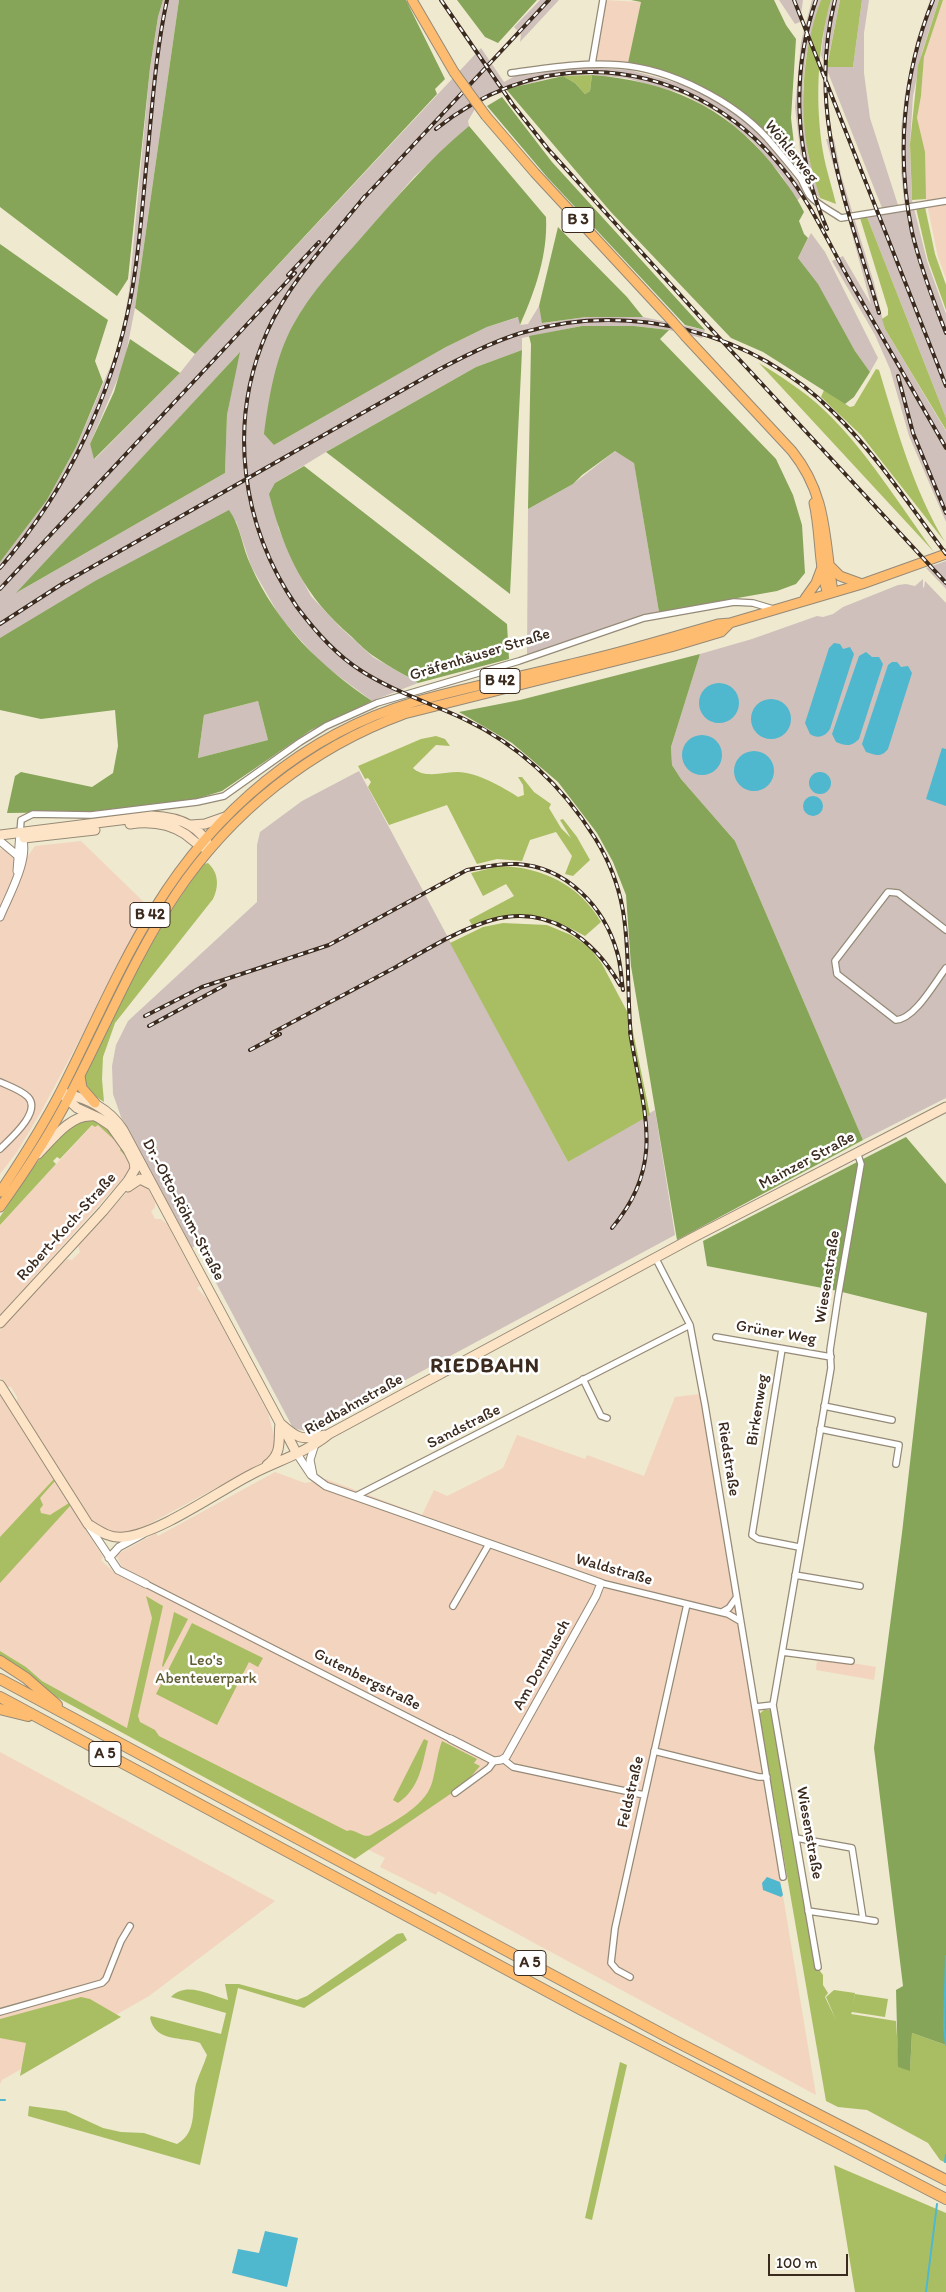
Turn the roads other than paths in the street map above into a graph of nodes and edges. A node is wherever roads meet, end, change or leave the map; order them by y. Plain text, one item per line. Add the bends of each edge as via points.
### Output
1 (412, 0) edge
2 (602, 0) edge
3 (592, 64) junction
4 (511, 73) dead end
5 (946, 201) edge
6 (946, 554) edge
7 (826, 566) junction
8 (862, 584) junction
9 (831, 593) junction
10 (804, 600) junction
11 (775, 610) junction
12 (730, 623) junction
13 (224, 817) junction
14 (191, 825) junction
15 (0, 835) edge
16 (47, 836) junction
17 (20, 837) junction
18 (0, 841) edge
19 (202, 842) junction
20 (210, 849) junction
21 (20, 858) junction
22 (0, 917) edge
23 (946, 930) edge
24 (946, 968) edge
25 (80, 1075) junction
26 (0, 1082) edge
27 (60, 1092) junction
28 (69, 1097) junction
29 (95, 1103) junction
30 (946, 1107) edge
31 (99, 1118) junction
32 (0, 1149) edge
33 (857, 1152) junction
34 (31, 1161) junction
35 (134, 1172) joint
36 (152, 1186) junction
37 (0, 1192) edge
38 (0, 1207) edge
39 (103, 1211) junction
40 (683, 1243) joint
41 (656, 1259) junction
42 (0, 1323) edge
43 (690, 1324) junction
44 (716, 1337) dead end
45 (782, 1348) junction
46 (831, 1357) junction
47 (583, 1379) junction
48 (0, 1385) edge
49 (824, 1406) junction
50 (608, 1418) dead end
51 (892, 1420) dead end
52 (280, 1423) junction
53 (820, 1429) junction
54 (329, 1434) junction
55 (314, 1444) junction
56 (297, 1454) junction
57 (896, 1464) dead end
58 (256, 1472) junction
59 (314, 1478) junction
60 (355, 1497) junction
61 (88, 1524) junction
62 (146, 1532) junction
63 (489, 1544) junction
64 (799, 1547) junction
65 (109, 1558) junction
66 (795, 1575) junction
67 (601, 1582) junction
68 (146, 1584) joint
69 (860, 1586) dead end
70 (736, 1598) junction
71 (687, 1604) junction
72 (453, 1606) dead end
73 (722, 1612) junction
74 (741, 1623) junction
75 (782, 1652) junction
76 (851, 1661) dead end
77 (0, 1662) edge
78 (0, 1679) edge
79 (0, 1697) edge
80 (773, 1705) junction
81 (755, 1707) junction
82 (0, 1709) edge
83 (69, 1716) junction
84 (43, 1720) junction
85 (451, 1739) joint
86 (654, 1751) junction
87 (503, 1759) junction
88 (494, 1760) junction
89 (767, 1777) junction
90 (455, 1793) dead end
91 (644, 1795) junction
92 (796, 1838) junction
93 (783, 1877) dead end
94 (808, 1911) junction
95 (863, 1919) junction
96 (875, 1921) dead end
97 (130, 1926) dead end
98 (818, 1967) dead end
99 (630, 1978) dead end
100 (0, 2012) edge
101 (946, 2180) edge
102 (946, 2199) edge

1 - 7 main road, B 3, bridge via 454,72 486,116 783,441 814,502
2 - 3 street
3 - 4 street, Wöhlerweg
3 - 5 street, Wöhlerweg via 638,68 706,93 738,113 766,138 810,196 841,218
6 - 8 main road
7 - 8 main road via 840,576
7 - 9 main road, B 3
7 - 10 main road
8 - 9 main road
9 - 10 main road, B 42
10 - 11 main road, B 42
11 - 12 main road, B 42
11 - 17 street, Gräfenhäuser Straße via 753,603 734,602 644,618 519,661 376,703 326,726 224,796 91,815 33,814 22,820
12 - 13 main road, B 42 via 412,702 385,712 302,754 263,782
12 - 20 main road, B 42 via 722,632 671,647 425,708 367,728 310,760 277,785
13 - 14 main road
13 - 19 main road, B 42
14 - 17 main road via 167,817 144,816
14 - 19 main road
15 - 17 main road
16 - 17 main road
16 - 19 main road via 153,822
16 - 21 street via 29,844
17 - 18 main road
17 - 21 street via 25,845
18 - 21 street
19 - 20 main road
19 - 27 main road, B 42 via 167,888 135,942
20 - 25 main road, B 42 via 162,917
21 - 22 street
23 - 24 street via 898,892 888,892 835,961 834,967 837,974 896,1020 904,1020 913,1012
25 - 28 main road, B 42
25 - 29 main road via 82,1088
26 - 32 street via 24,1094 32,1104 29,1118
27 - 28 main road, Dr.-Otto-Röhm-Straße
27 - 37 main road, B 42 via 34,1141
28 - 29 main road, Dr.-Otto-Röhm-Straße
28 - 31 main road, Dr.-Otto-Röhm-Straße via 77,1108
28 - 34 main road, B 42
29 - 36 main road, Dr.-Otto-Röhm-Straße via 121,1126
30 - 33 main road, Mainzer Straße
31 - 34 main road via 86,1116 76,1120
31 - 35 main road, Dr.-Otto-Röhm-Straße via 111,1126 124,1142 134,1162
33 - 40 main road, Mainzer Straße
33 - 46 street, Wiesenstraße via 861,1164
34 - 38 main road, B 42
35 - 39 main road, Robert-Koch-Straße
36 - 39 main road via 143,1179 136,1180
36 - 52 main road, Dr.-Otto-Röhm-Straße
39 - 42 main road, Robert-Koch-Straße
40 - 41 main road, Riedbahnstraße
41 - 43 street
41 - 54 main road, Riedbahnstraße
43 - 47 street, Sandstraße
43 - 70 street, Riedstraße
44 - 45 street, Grüner Weg
45 - 46 street, Grüner Weg
45 - 64 street, Birkenweg via 752,1535
46 - 49 street, Wiesenstraße
47 - 50 street via 601,1416
47 - 60 street, Sandstraße
48 - 61 main road
49 - 51 street
49 - 53 street, Wiesenstraße
52 - 54 main road, Dr.-Otto-Röhm-Straße via 300,1438
52 - 56 main road
52 - 58 main road via 277,1454
53 - 57 street via 899,1445
53 - 64 street, Wiesenstraße
54 - 55 main road, Riedbahnstraße
55 - 56 main road, Riedbahnstraße
55 - 59 street via 310,1460
56 - 58 main road, Riedbahnstraße
56 - 59 street, Waldstraße
58 - 62 main road, Riedbahnstraße
59 - 60 street, Waldstraße
60 - 63 street, Waldstraße
61 - 62 main road, Riedbahnstraße via 107,1535 118,1537
61 - 65 street, Gutenbergstraße
62 - 65 street via 119,1547
63 - 67 street, Waldstraße
63 - 72 street
64 - 66 street, Wiesenstraße
65 - 68 street, Gutenbergstraße via 120,1572
66 - 69 street
66 - 75 street, Wiesenstraße
67 - 71 street, Waldstraße
67 - 87 street, Am Dornbusch via 510,1752
68 - 85 street, Gutenbergstraße
70 - 73 street
70 - 74 street, Riedstraße
71 - 73 street, Waldstraße
71 - 86 street, Feldstraße
73 - 74 street, Waldstraße
74 - 81 street, Riedstraße
75 - 76 street
75 - 80 street, Wiesenstraße
77 - 83 highway via 26,1678
78 - 83 highway, A 5
79 - 84 highway, A 5
80 - 81 street
80 - 92 street, Wiesenstraße
81 - 89 street, Riedstraße
82 - 84 highway
83 - 101 highway, A 5 via 675,2041
84 - 102 highway, A 5 via 580,2009
85 - 88 street, Gutenbergstraße
86 - 89 street via 759,1778
86 - 91 street, Feldstraße
87 - 88 street
87 - 91 street via 514,1767
88 - 90 street via 489,1768
89 - 93 street, Riedstraße
91 - 99 street, Feldstraße via 615,1928 611,1963
92 - 94 street, Wiesenstraße
92 - 95 street via 852,1848
94 - 95 street
94 - 98 street, Wiesenstraße
95 - 96 street
97 - 100 street via 104,1981

